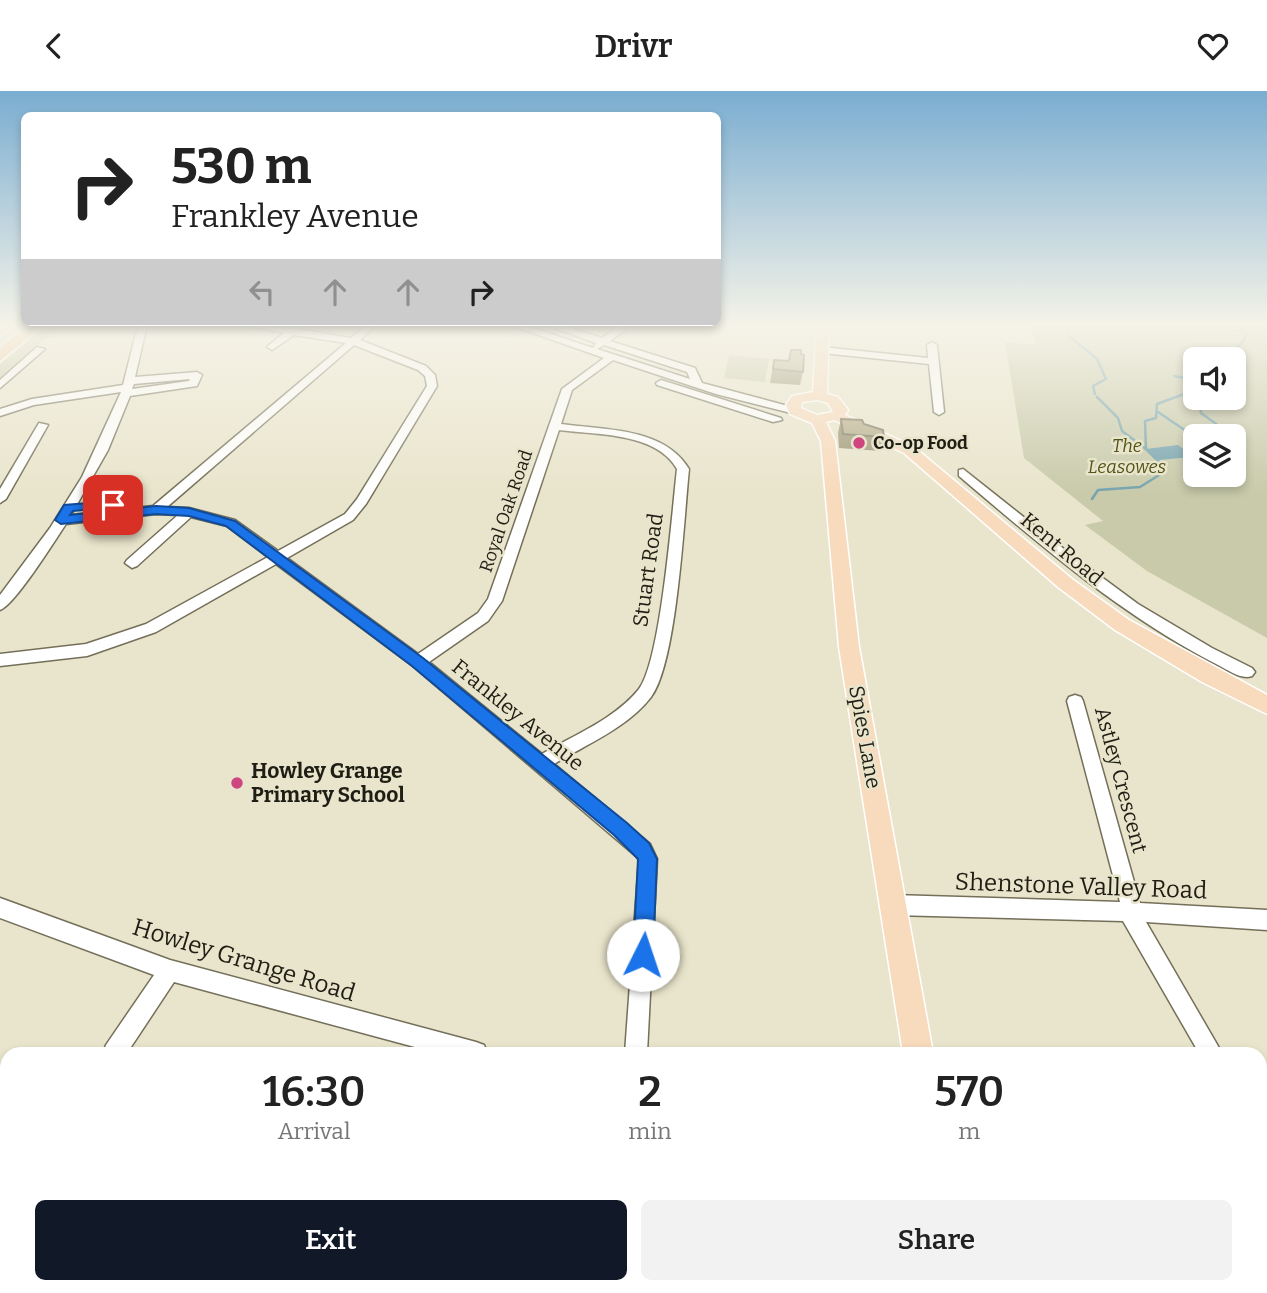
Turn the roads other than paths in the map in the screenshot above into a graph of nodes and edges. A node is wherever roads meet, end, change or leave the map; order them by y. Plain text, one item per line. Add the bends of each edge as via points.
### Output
1 (128, 381) edge
2 (161, 381) edge
3 (194, 381) edge
4 (310, 381) edge
5 (432, 381) edge
6 (578, 381) edge
7 (674, 381) edge
8 (695, 381) edge
9 (821, 381) edge
10 (935, 381) edge
11 (127, 387) junction
12 (697, 388) junction
13 (820, 396) junction
14 (794, 406) junction
15 (939, 412) dead end
16 (0, 413) edge
17 (832, 416) junction
18 (774, 417) dead end
19 (43, 425) dead end
20 (554, 426) junction
21 (963, 473) dead end
22 (0, 499) edge
23 (69, 507) junction
24 (171, 509) junction
25 (61, 520) junction
26 (277, 559) junction
27 (132, 563) dead end
28 (0, 605) edge
29 (1146, 625) junction
30 (0, 660) edge
31 (418, 662) junction
32 (1247, 672) dead end
33 (1267, 696) edge
34 (1075, 701) dead end
35 (1267, 705) edge
36 (541, 762) junction
37 (893, 905) junction
38 (0, 908) edge
39 (1131, 912) junction
40 (1267, 920) edge
41 (170, 970) junction
42 (118, 1047) edge
43 (454, 1047) edge
44 (636, 1047) edge
45 (917, 1047) edge
46 (1208, 1047) edge

1 - 11 street
2 - 11 street
3 - 11 street
4 - 24 street
5 - 26 street via 356,510
6 - 20 street, Royal Oak Road via 567,389
7 - 12 street
8 - 12 street
9 - 13 main road
10 - 15 street
11 - 16 street via 32,402
11 - 23 street
12 - 14 street
12 - 18 street
13 - 14 main road via 804,396
13 - 17 main road via 835,401
14 - 17 main road via 802,416
17 - 29 main road, Kent Road via 874,423 925,453 1070,579
17 - 35 main road, Kent Road via 909,450 1065,583 1122,625
17 - 37 main road, Spies Lane via 829,449 849,647
19 - 22 street
20 - 31 street, Royal Oak Road via 495,601 483,617
20 - 36 street, Stuart Road via 654,443 675,453 682,469 663,623 648,688 628,710
21 - 29 street, Kent Road
23 - 24 street, Frankley Avenue
23 - 25 street
24 - 25 street, Frankley Avenue
24 - 26 street, Frankley Avenue via 231,523
24 - 27 street
25 - 28 street
26 - 30 street via 121,640 59,656
26 - 31 street, Frankley Avenue
29 - 32 street, Kent Road
29 - 33 main road, Kent Road via 1213,670
31 - 36 street, Frankley Avenue
34 - 39 street, Astley Crescent
36 - 44 street, Frankley Avenue via 648,859
37 - 39 street, Shenstone Valley Road
37 - 45 main road, Spies Lane
38 - 41 street, Howley Grange Road
39 - 40 street, Shenstone Valley Road
39 - 46 street, Astley Crescent
41 - 42 street
41 - 43 street, Howley Grange Road

